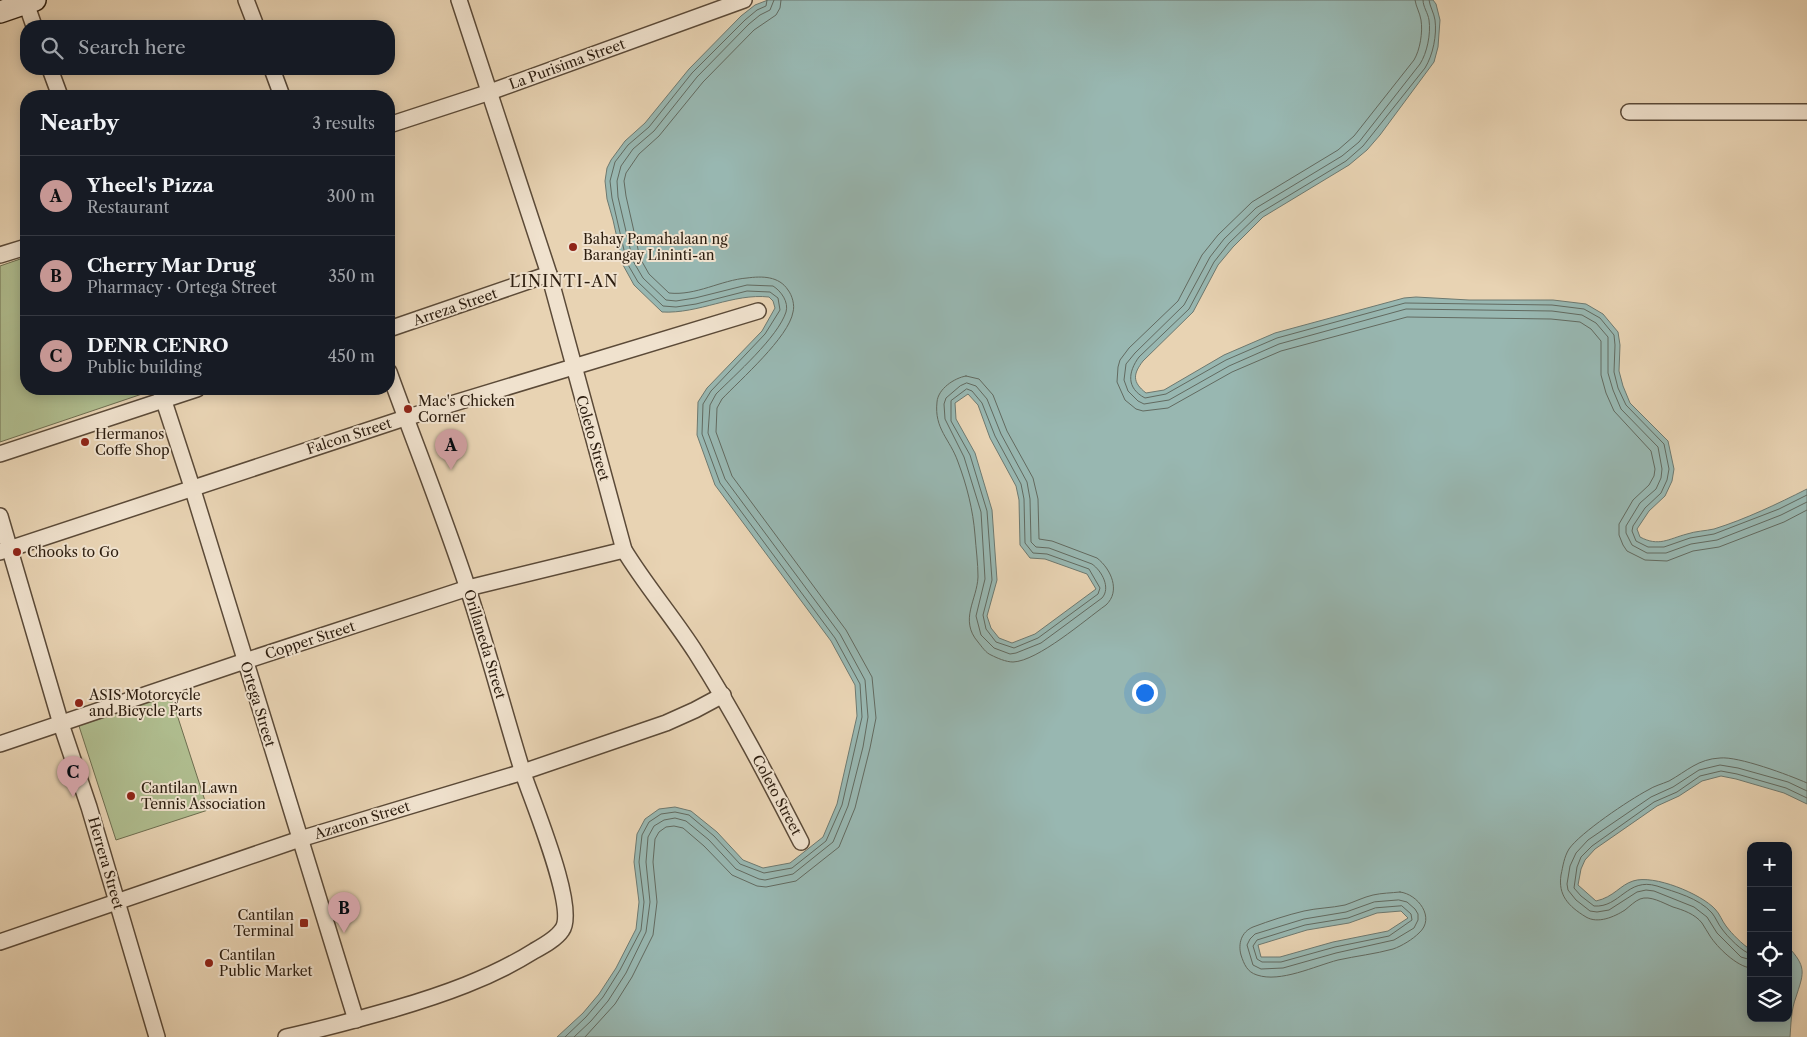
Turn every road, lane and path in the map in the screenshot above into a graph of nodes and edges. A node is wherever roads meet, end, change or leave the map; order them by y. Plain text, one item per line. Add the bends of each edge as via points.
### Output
1 (246, 0) edge
2 (459, 0) edge
3 (744, 0) edge
4 (30, 2) edge
5 (706, 6) edge
6 (0, 12) edge
7 (33, 20) edge
8 (254, 20) edge
9 (52, 75) edge
10 (274, 75) edge
11 (58, 90) edge
12 (280, 90) edge
13 (490, 92) junction
14 (1629, 112) dead end
15 (1807, 112) edge
16 (395, 122) edge
17 (20, 249) edge
18 (0, 255) edge
19 (549, 274) junction
20 (758, 311) dead end
21 (395, 327) edge
22 (573, 366) junction
23 (395, 388) edge
24 (158, 395) edge
25 (161, 395) edge
26 (406, 418) junction
27 (0, 454) edge
28 (192, 487) junction
29 (0, 516) edge
30 (5, 550) edge
31 (624, 550) junction
32 (468, 588) junction
33 (245, 661) junction
34 (723, 695) junction
35 (61, 724) junction
36 (0, 744) edge
37 (523, 772) junction
38 (300, 839) junction
39 (801, 842) dead end
40 (117, 901) junction
41 (0, 942) edge
42 (356, 1020) junction
43 (157, 1037) edge
44 (286, 1037) edge

1 - 8 street
2 - 13 street, Coleto Street
3 - 5 street, La Purisima Street
4 - 6 street
4 - 7 street
5 - 13 street, La Purisima Street
9 - 11 street
10 - 12 street
13 - 16 street, La Purisima Street
13 - 19 street, Coleto Street
14 - 15 street
17 - 18 street
19 - 21 street, Arreza Street
19 - 22 street, Coleto Street
20 - 22 street, Falcon Street
22 - 26 street, Falcon Street
22 - 31 street, Coleto Street
23 - 26 street, Orillaneda Street
24 - 27 street
25 - 28 street, Ortega Street
26 - 28 street, Falcon Street
26 - 32 street, Orillaneda Street
28 - 30 street, Falcon Street
28 - 33 street, Ortega Street
29 - 30 street, Herrera Street
30 - 35 street, Herrera Street
31 - 32 street, Copper Street
31 - 34 street, Coleto Street
32 - 33 street, Copper Street
32 - 37 street, Orillaneda Street
33 - 35 street, Copper Street
33 - 38 street, Ortega Street
34 - 37 street, Azarcon Street via 666,723
34 - 39 street, Coleto Street
35 - 36 street, Copper Street
35 - 40 street, Herrera Street
37 - 38 street, Azarcon Street
37 - 42 street, Orillaneda Street via 565,901 567,920 563,930 522,958 484,978
38 - 40 street, Azarcon Street
38 - 42 street, Ortega Street
40 - 41 street, Azarcon Street
40 - 43 street, Herrera Street
42 - 44 street

